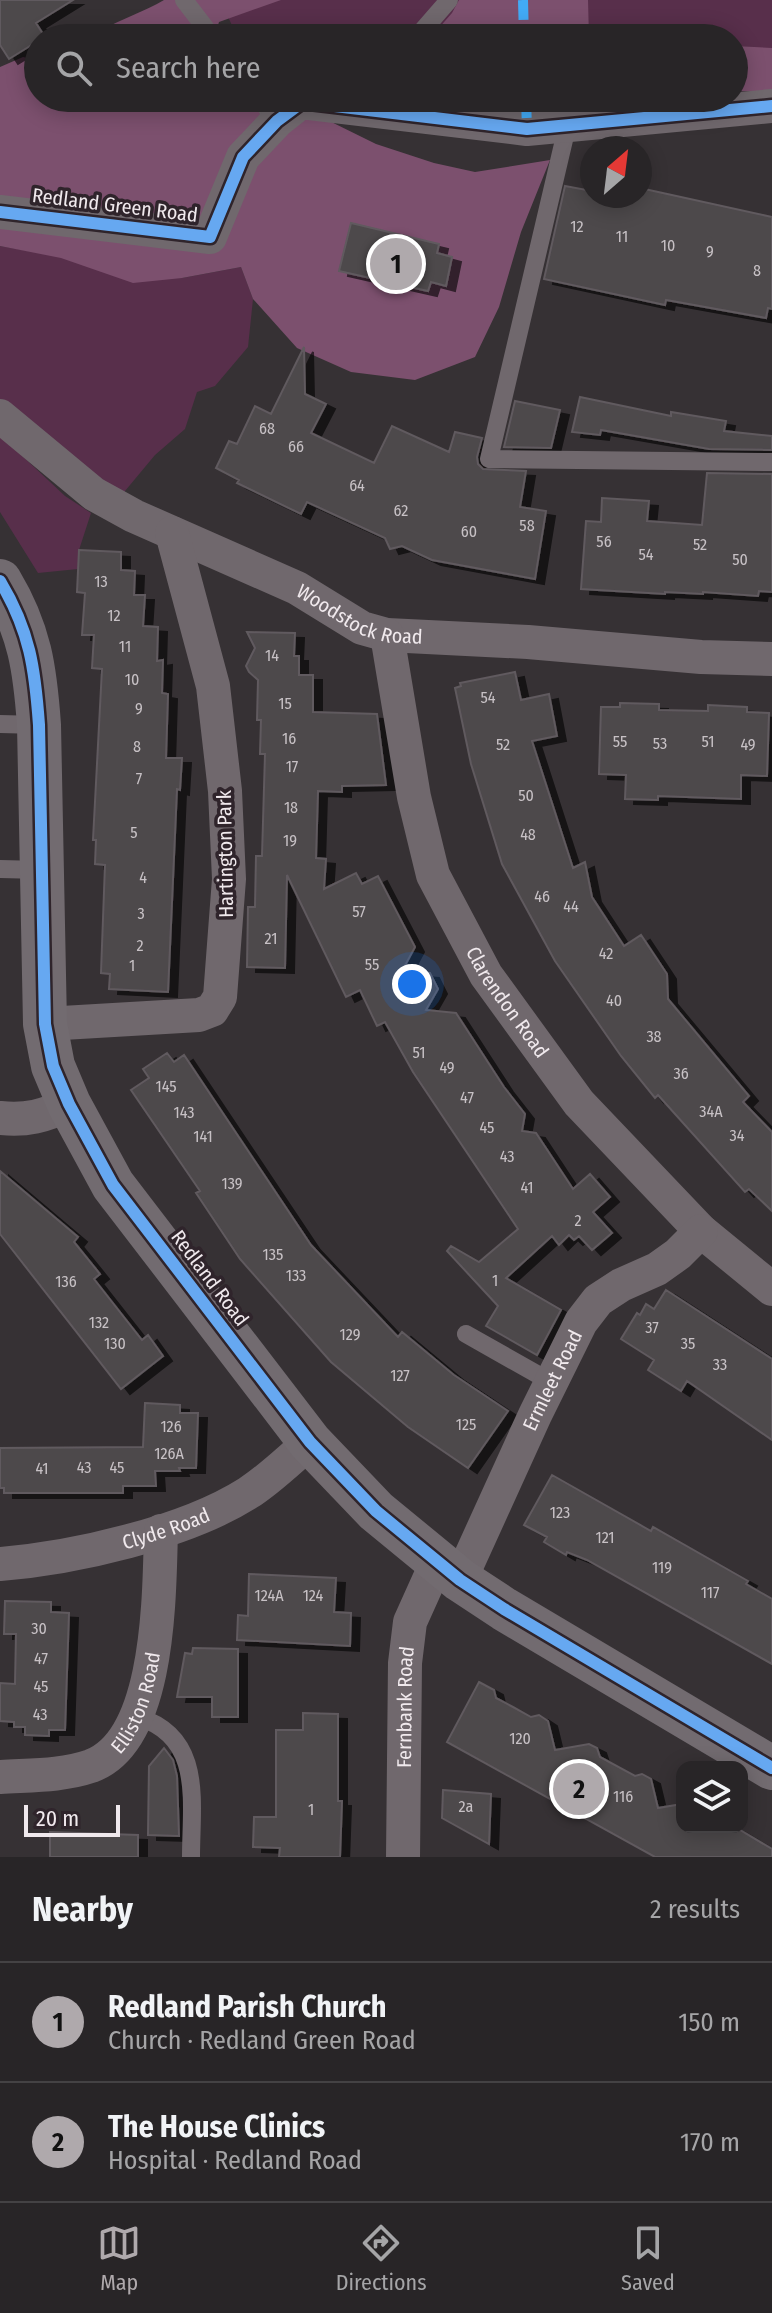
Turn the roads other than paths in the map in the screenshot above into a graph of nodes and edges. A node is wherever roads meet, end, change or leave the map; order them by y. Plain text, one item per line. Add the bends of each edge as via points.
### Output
1 (184, 0) edge
2 (449, 0) edge
3 (202, 24) edge
4 (428, 24) edge
5 (772, 106) edge
6 (748, 108) edge
7 (280, 112) edge
8 (356, 112) edge
9 (700, 112) edge
10 (568, 123) junction
11 (0, 212) edge
12 (0, 416) edge
13 (772, 462) edge
14 (172, 533) junction
15 (0, 581) edge
16 (387, 635) junction
17 (772, 659) edge
18 (20, 725) edge
19 (21, 870) edge
20 (45, 1024) junction
21 (69, 1104) junction
22 (0, 1118) edge
23 (701, 1231) junction
24 (772, 1289) edge
25 (466, 1334) dead end
26 (551, 1382) junction
27 (310, 1442) junction
28 (161, 1531) junction
29 (0, 1564) edge
30 (448, 1571) junction
31 (138, 1717) junction
32 (772, 1768) edge
33 (0, 1777) edge
34 (191, 1857) edge
35 (403, 1857) edge

1 - 3 lane
2 - 4 lane
5 - 6 street, Redland Green Road
7 - 11 street, Redland Green Road via 243,157 210,237
8 - 10 street, Redland Green Road via 527,129
9 - 10 street, Redland Green Road
10 - 13 lane via 489,459
12 - 14 street, Woodstock Road via 94,494
14 - 16 street, Woodstock Road via 297,588 362,628
14 - 20 street, Hartington Park via 213,686 225,791 229,879 220,997 212,1010 199,1015
15 - 18 street, Redland Road via 28,637 36,678
16 - 17 street, Woodstock Road
16 - 23 street, Clarendon Road via 414,797 433,875 446,900 486,975 579,1103
18 - 19 street, Redland Road
19 - 20 street, Redland Road
20 - 21 street, Redland Road via 53,1066
21 - 22 street via 35,1118
21 - 27 street, Redland Road via 113,1185
23 - 24 street, Clarendon Road
23 - 26 street, Ermleet Road via 657,1269 598,1300
25 - 26 lane
26 - 30 street, Ermleet Road
27 - 28 street, Clyde Road via 249,1492
27 - 30 street, Redland Road via 376,1511
28 - 29 street, Clyde Road via 37,1561
28 - 31 street, Elliston Road via 157,1617
30 - 32 street, Redland Road
30 - 35 street, Fernbank Road via 410,1622
31 - 33 street, Elliston Road via 123,1742 94,1765 52,1775
31 - 34 lane via 159,1723 187,1760

